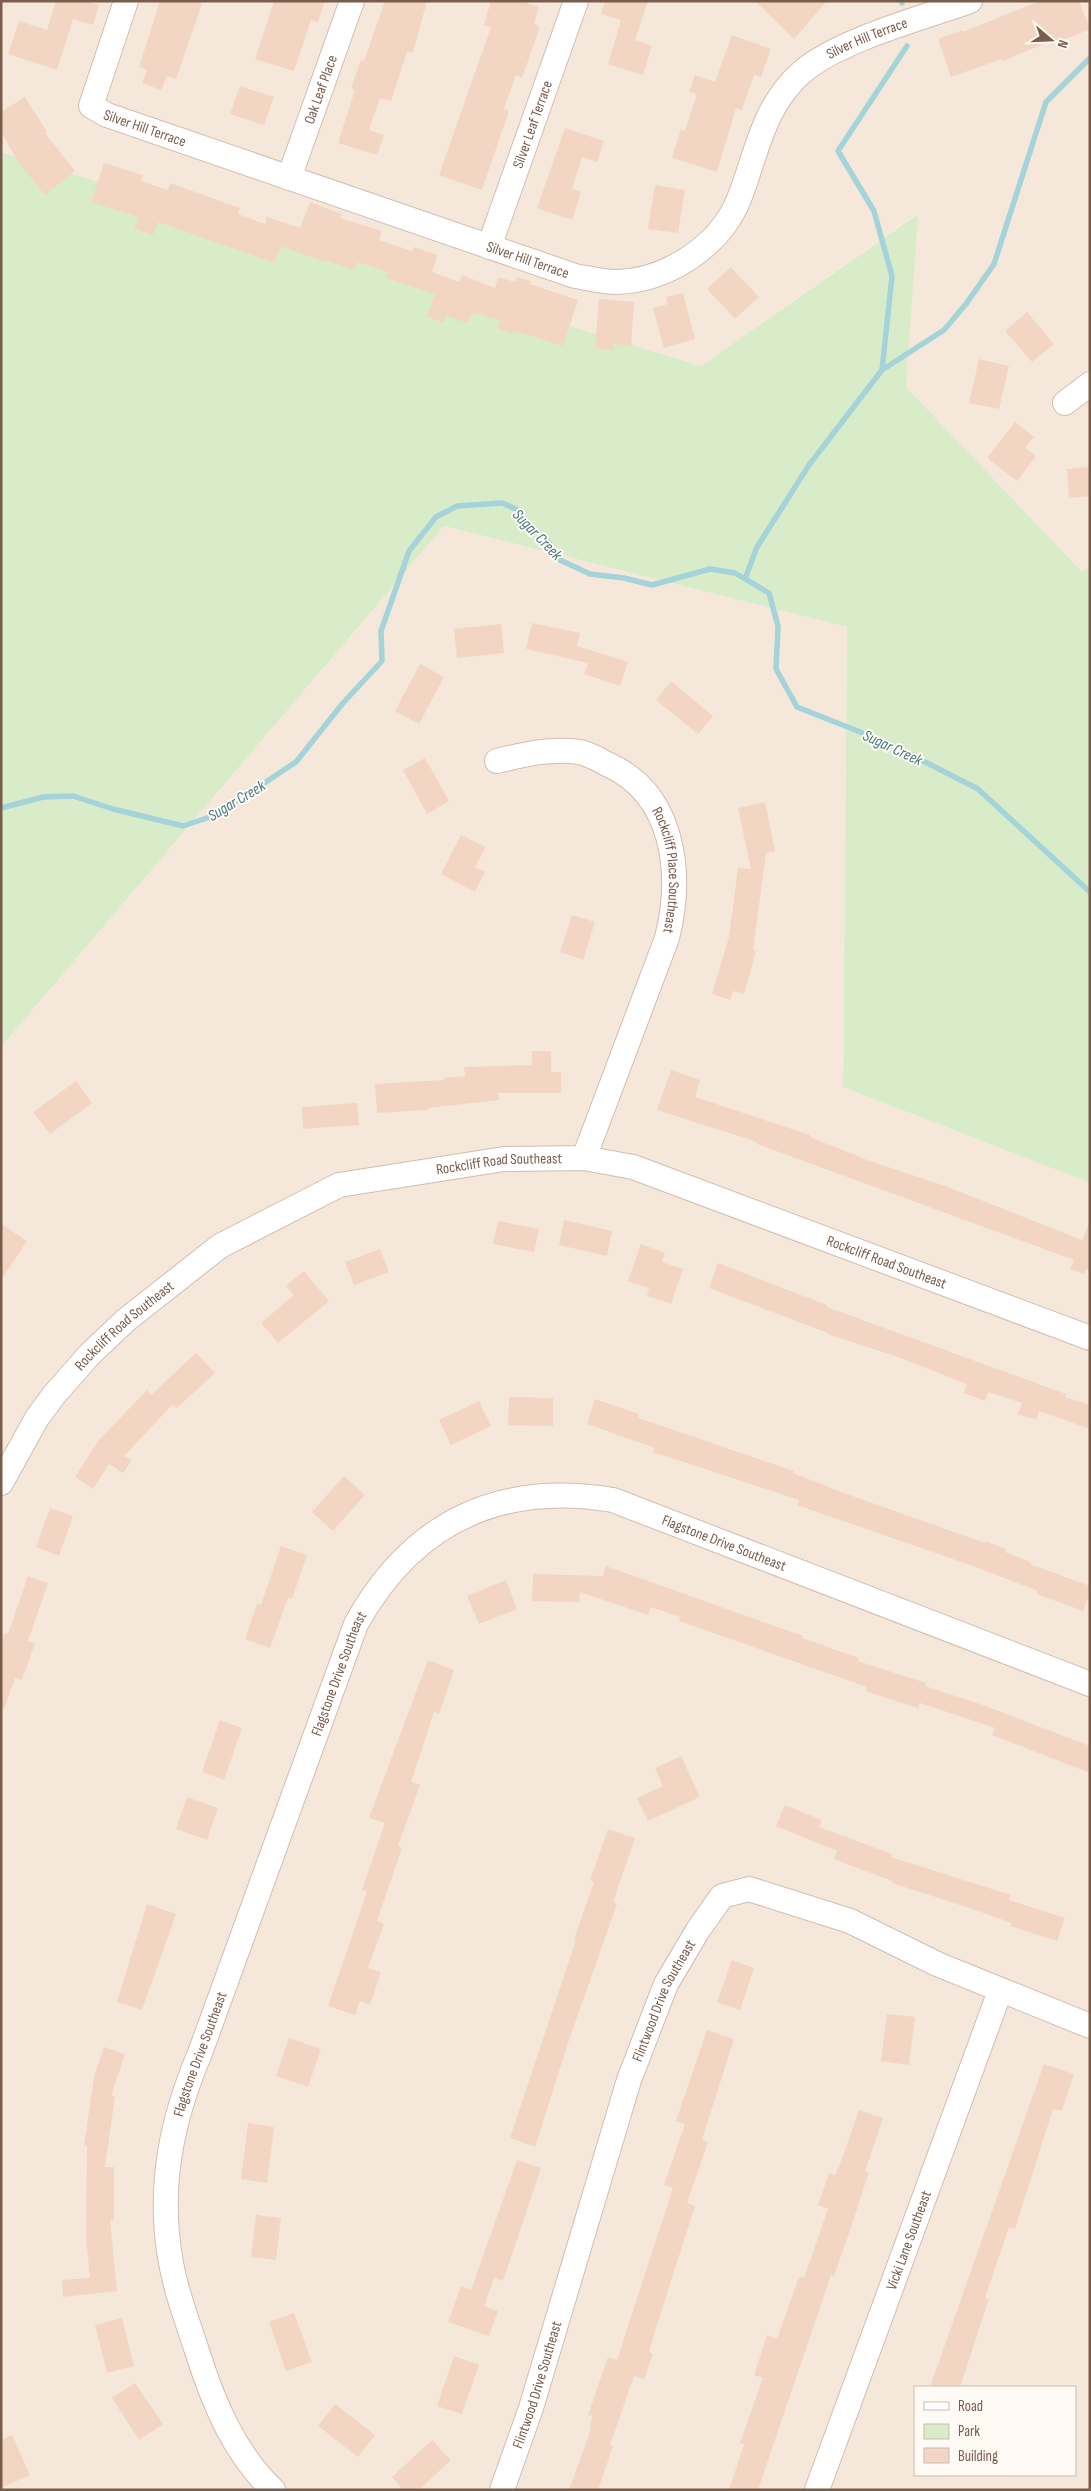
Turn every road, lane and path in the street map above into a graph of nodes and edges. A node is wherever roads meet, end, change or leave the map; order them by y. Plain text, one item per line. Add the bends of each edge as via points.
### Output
1 (126, 1) edge
2 (352, 1) edge
3 (576, 1) edge
4 (970, 1) edge
5 (289, 178) junction
6 (489, 246) junction
7 (1090, 384) edge
8 (1065, 403) dead end
9 (497, 760) dead end
10 (584, 1158) junction
11 (1090, 1338) edge
12 (1, 1483) edge
13 (1090, 1684) edge
14 (1000, 1991) junction
15 (1090, 2026) edge
16 (273, 2490) edge
17 (502, 2490) edge
18 (817, 2490) edge

1 - 5 street, Silver Hill Terrace via 91,106 107,115
2 - 5 street, Oak Leaf Place
3 - 6 street, Silver Leaf Terrace
4 - 6 street, Silver Hill Terrace via 843,47 803,71 774,102 738,201 717,235 688,260 651,276 617,282 575,276
5 - 6 street, Silver Hill Terrace
7 - 8 street
9 - 10 street, Rockcliff Place Southeast via 538,751 581,752 620,770 647,793 666,829 673,856 676,884 667,938
10 - 11 street, Rockcliff Road Southeast via 651,1173
10 - 12 street, Rockcliff Road Southeast via 504,1159 339,1185 220,1246 128,1319 90,1354 38,1418
13 - 16 street, Flagstone Drive Southeast via 612,1500 554,1494 500,1502 449,1524 404,1557 385,1577 356,1624 183,2092 170,2146 166,2211 176,2284 222,2420 247,2459
14 - 15 street, Flintwood Drive Southeast
14 - 17 street, Flintwood Drive Southeast via 850,1921 749,1889 722,1896 666,1984 629,2080 531,2408
14 - 18 street, Vicki Lane Southeast

